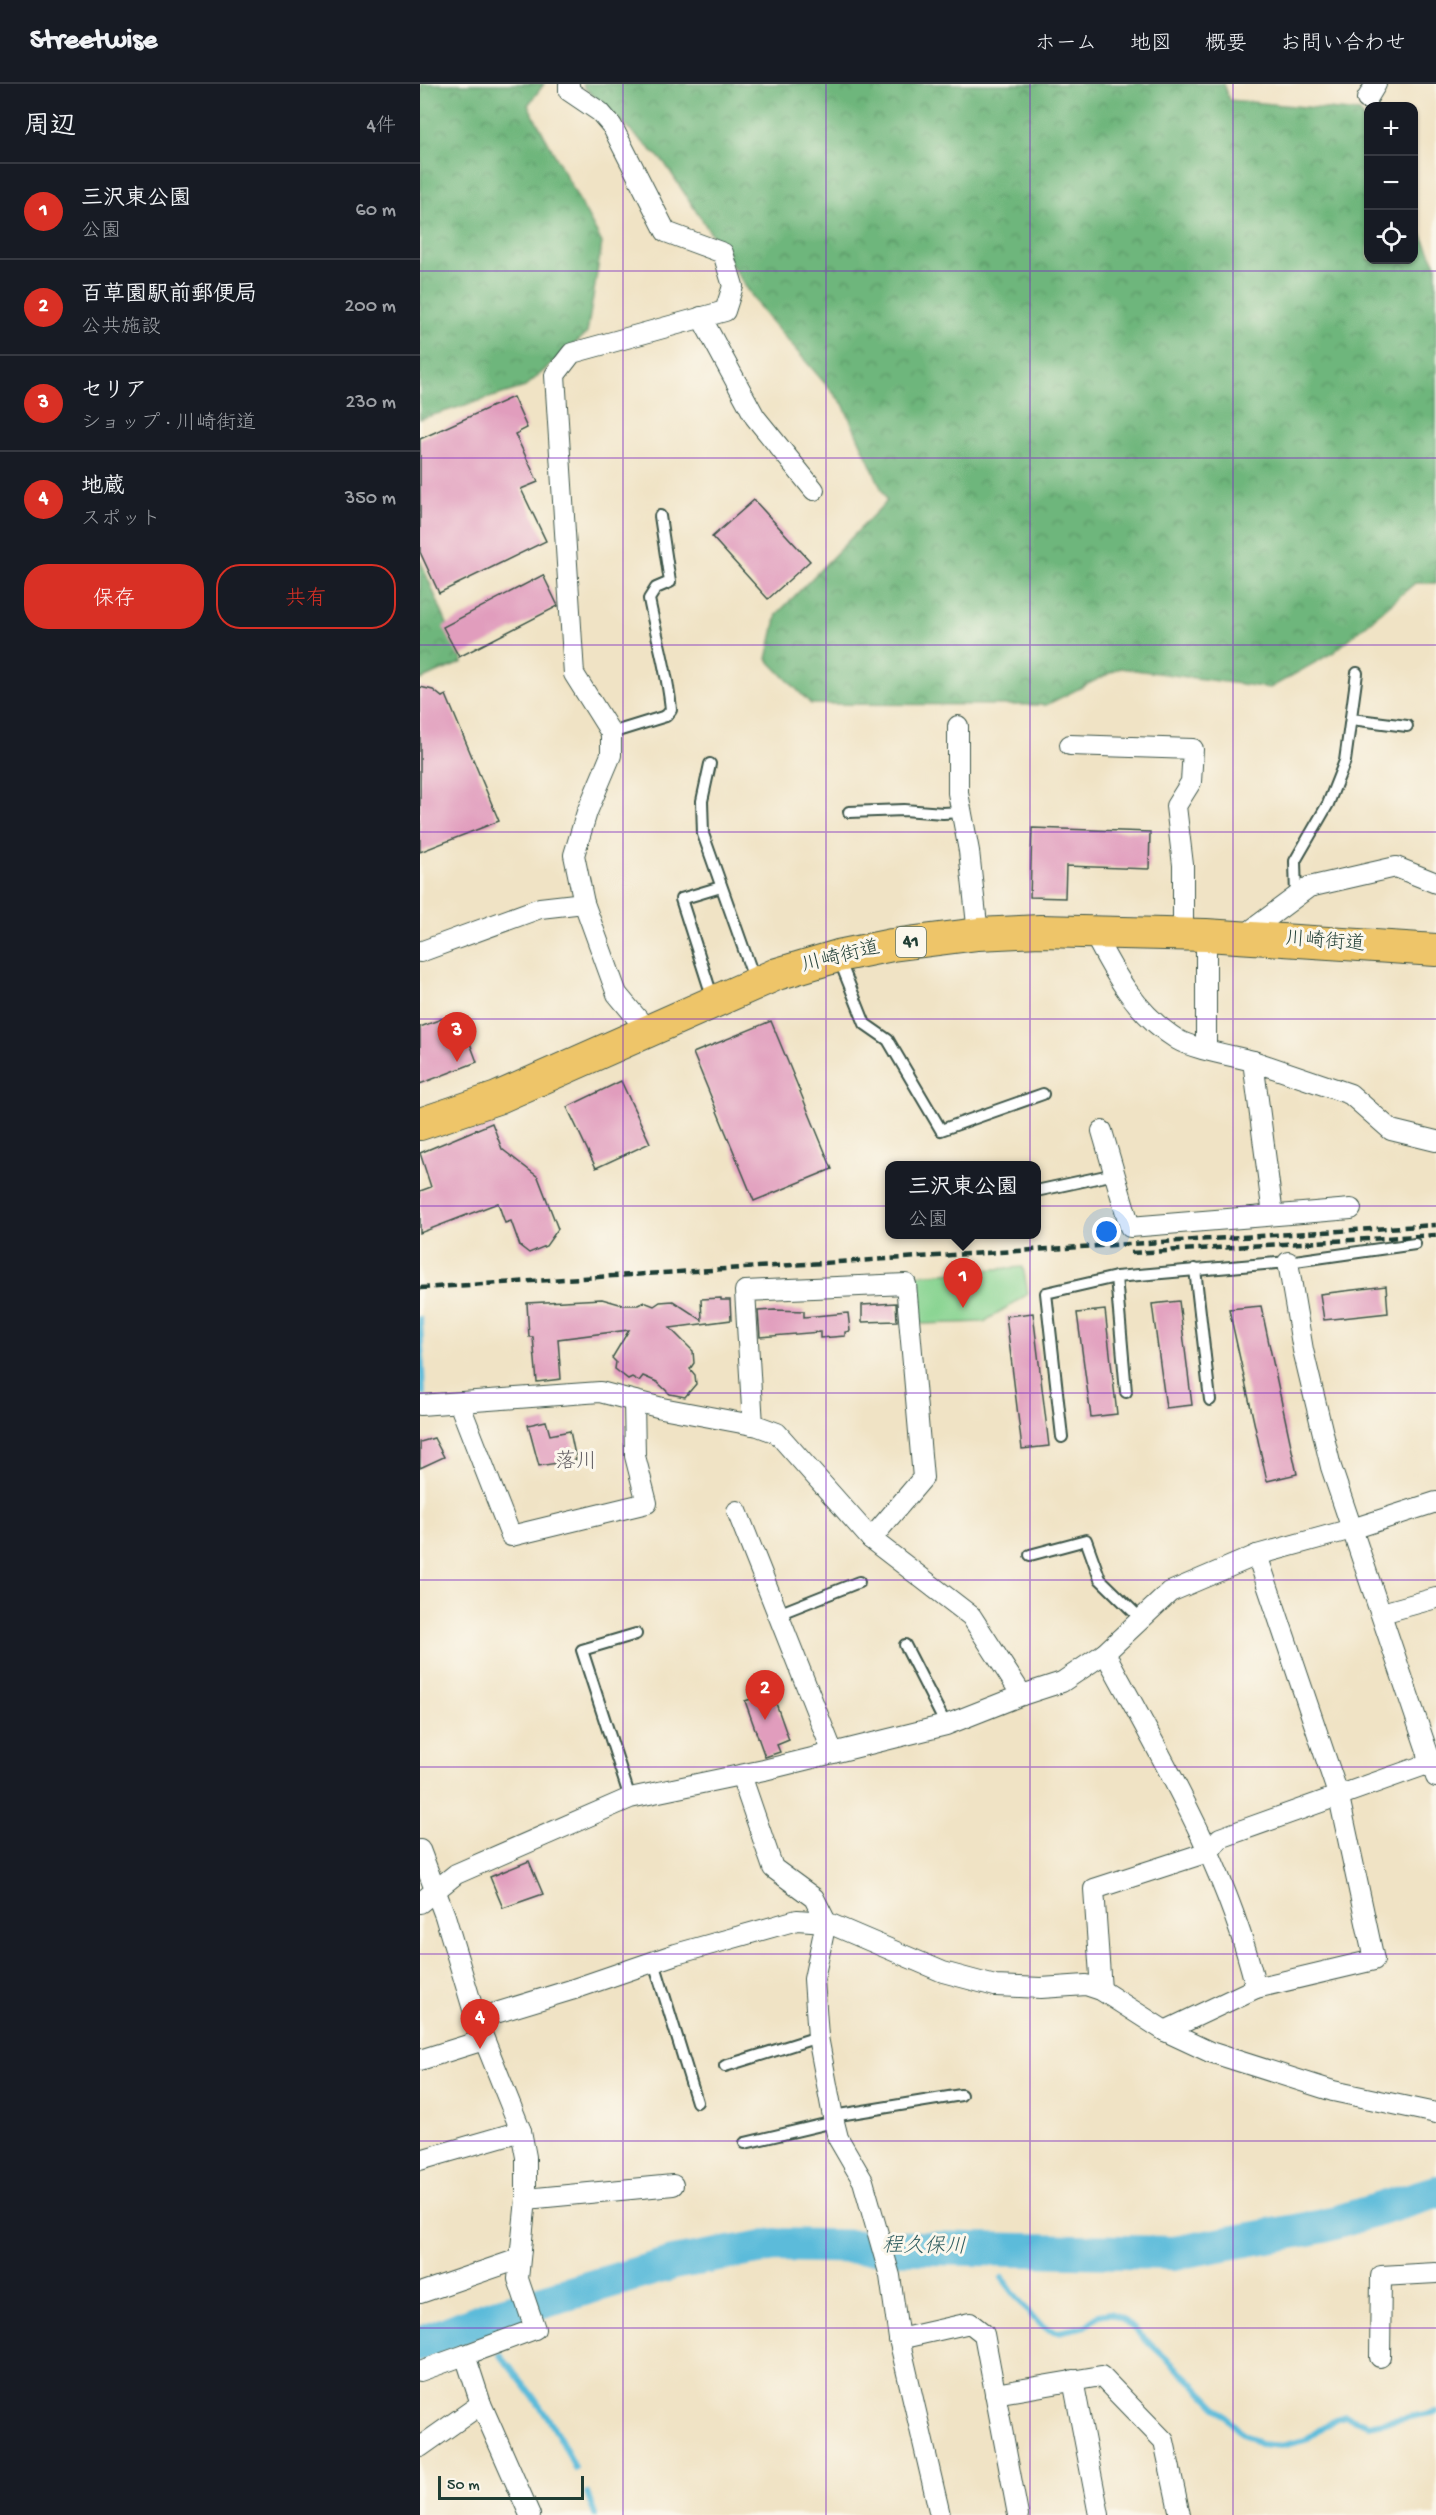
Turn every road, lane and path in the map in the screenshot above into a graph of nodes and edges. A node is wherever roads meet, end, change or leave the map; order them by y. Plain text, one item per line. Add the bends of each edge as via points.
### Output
1 (569, 84) edge
2 (701, 317) junction
3 (814, 490) dead end
4 (660, 516) dead end
5 (1357, 673) dead end
6 (1351, 719) junction
7 (958, 726) dead end
8 (1407, 726) dead end
9 (611, 733) junction
10 (1070, 745) dead end
11 (710, 764) dead end
12 (849, 812) dead end
13 (961, 812) junction
14 (1436, 883) edge
15 (721, 887) junction
16 (1296, 897) junction
17 (584, 903) junction
18 (1094, 932) junction
19 (978, 933) junction
20 (1195, 935) junction
21 (1242, 937) junction
22 (1436, 950) edge
23 (420, 952) edge
24 (838, 956) junction
25 (756, 982) junction
26 (713, 1000) junction
27 (647, 1030) junction
28 (1206, 1048) junction
29 (1253, 1062) junction
30 (1043, 1094) dead end
31 (420, 1124) edge
32 (1102, 1131) dead end
33 (1436, 1141) edge
34 (1115, 1174) junction
35 (1041, 1190) edge
36 (1351, 1209) dead end
37 (1273, 1215) junction
38 (1415, 1244) dead end
39 (1288, 1262) junction
40 (1195, 1269) junction
41 (1116, 1277) junction
42 (1126, 1392) dead end
43 (1210, 1400) dead end
44 (634, 1401) junction
45 (459, 1403) junction
46 (420, 1405) edge
47 (753, 1425) junction
48 (1062, 1437) dead end
49 (1436, 1502) edge
50 (737, 1511) dead end
51 (1352, 1529) junction
52 (871, 1539) junction
53 (1030, 1555) dead end
54 (1257, 1555) junction
55 (859, 1582) dead end
56 (1436, 1598) edge
57 (1382, 1613) junction
58 (778, 1614) junction
59 (1142, 1619) junction
60 (636, 1634) dead end
61 (905, 1645) dead end
62 (1105, 1653) junction
63 (1022, 1695) junction
64 (946, 1725) junction
65 (833, 1753) junction
66 (1434, 1767) edge
67 (741, 1775) junction
68 (1339, 1797) junction
69 (630, 1798) junction
70 (420, 1850) edge
71 (1208, 1852) junction
72 (427, 1897) edge
73 (826, 1922) junction
74 (654, 1962) junction
75 (1256, 1988) junction
76 (1101, 1990) junction
77 (476, 2019) junction
78 (1165, 2031) junction
79 (819, 2037) junction
80 (484, 2040) junction
81 (420, 2060) edge
82 (725, 2066) dead end
83 (961, 2095) dead end
84 (697, 2102) dead end
85 (1436, 2113) edge
86 (833, 2119) junction
87 (521, 2131) junction
88 (745, 2143) dead end
89 (420, 2160) edge
90 (673, 2185) dead end
91 (526, 2199) junction
92 (519, 2259) junction
93 (1436, 2273) edge
94 (420, 2292) edge
95 (899, 2339) junction
96 (465, 2355) junction
97 (1380, 2357) dead end
98 (420, 2371) edge
99 (1073, 2380) junction
100 (995, 2394) junction
101 (481, 2404) junction
102 (420, 2447) edge
103 (530, 2515) edge
104 (940, 2515) edge
105 (1018, 2515) edge
106 (1099, 2515) edge
107 (1180, 2515) edge

1 - 2 street via 570,91 600,112 612,126 666,231 723,253 733,286 724,311
2 - 3 street via 755,417
2 - 9 street via 572,353 555,375 574,674
4 - 9 lane via 669,582 656,588 649,599 657,648 669,680 671,710 666,716
5 - 6 lane
6 - 8 lane
6 - 16 lane via 1345,761 1328,804 1295,861
7 - 13 street
9 - 17 street via 611,755 574,855
10 - 20 street via 1193,749 1191,782 1176,806
11 - 15 lane via 701,819
12 - 13 lane
13 - 19 street
14 - 16 street via 1396,867 1309,887
15 - 25 lane
15 - 26 lane via 681,899
16 - 21 street
17 - 23 street via 540,908
17 - 27 street via 617,994
18 - 19 main road, 川崎街道 / 41
18 - 20 main road, 川崎街道 / 41
18 - 28 street via 1119,982 1144,1012 1179,1041
19 - 24 main road, 川崎街道 / 41
20 - 21 main road, 川崎街道 / 41
20 - 28 street
21 - 22 main road, 川崎街道 / 41
24 - 25 main road, 川崎街道 / 41
24 - 30 lane via 865,1024 888,1040 940,1130
25 - 26 main road, 川崎街道 / 41
26 - 27 main road, 川崎街道 / 41
27 - 31 main road, 川崎街道 / 41 via 497,1098
28 - 29 street
29 - 33 street via 1350,1094 1391,1130
29 - 37 street
32 - 34 street
34 - 35 lane
34 - 37 street via 1130,1227
36 - 37 street
38 - 39 lane
39 - 40 lane
39 - 51 street via 1303,1350 1331,1467
40 - 41 lane
40 - 43 lane
41 - 42 lane
41 - 48 lane via 1046,1293
44 - 45 street via 600,1392
44 - 45 street via 635,1456 647,1503 511,1536
44 - 47 street
45 - 46 street
47 - 52 street via 777,1433
47 - 52 street via 745,1291 906,1284 923,1478
49 - 51 street
50 - 58 street
51 - 54 street
51 - 57 street
52 - 63 street via 971,1616
53 - 59 lane via 1086,1540 1100,1579
54 - 59 street via 1170,1592
54 - 68 street
55 - 58 lane
56 - 57 street
57 - 66 street
58 - 65 street
59 - 62 street
60 - 69 lane via 582,1650
61 - 64 lane
62 - 63 street via 1062,1682
62 - 71 street
63 - 64 street
64 - 65 street
65 - 67 street
66 - 68 street
67 - 69 street
67 - 73 street via 773,1868 814,1898
68 - 71 street via 1220,1838
68 - 75 street via 1374,1960
69 - 72 street via 456,1874
70 - 72 street
71 - 75 street via 1246,1946
71 - 76 street via 1094,1888
72 - 77 street
73 - 74 street via 798,1920
73 - 76 street via 943,1972 995,1986 1086,1985
73 - 79 street via 814,1979
74 - 77 street
74 - 84 lane
75 - 78 street
76 - 78 street
77 - 80 street
78 - 85 street via 1210,2052 1302,2082
79 - 82 lane
79 - 86 street
80 - 81 street
80 - 87 street
83 - 86 lane
86 - 88 lane
86 - 95 street via 838,2138 863,2181 889,2272
87 - 89 street
87 - 91 street via 526,2157
90 - 91 street
91 - 92 street
92 - 94 street
92 - 96 street via 518,2279 535,2328
93 - 97 street via 1382,2276
95 - 100 street via 970,2323 984,2334
95 - 104 street
96 - 98 street
96 - 101 street
99 - 100 street
99 - 106 street
99 - 107 street via 1101,2376 1164,2441
100 - 105 street
101 - 102 street
101 - 103 street

